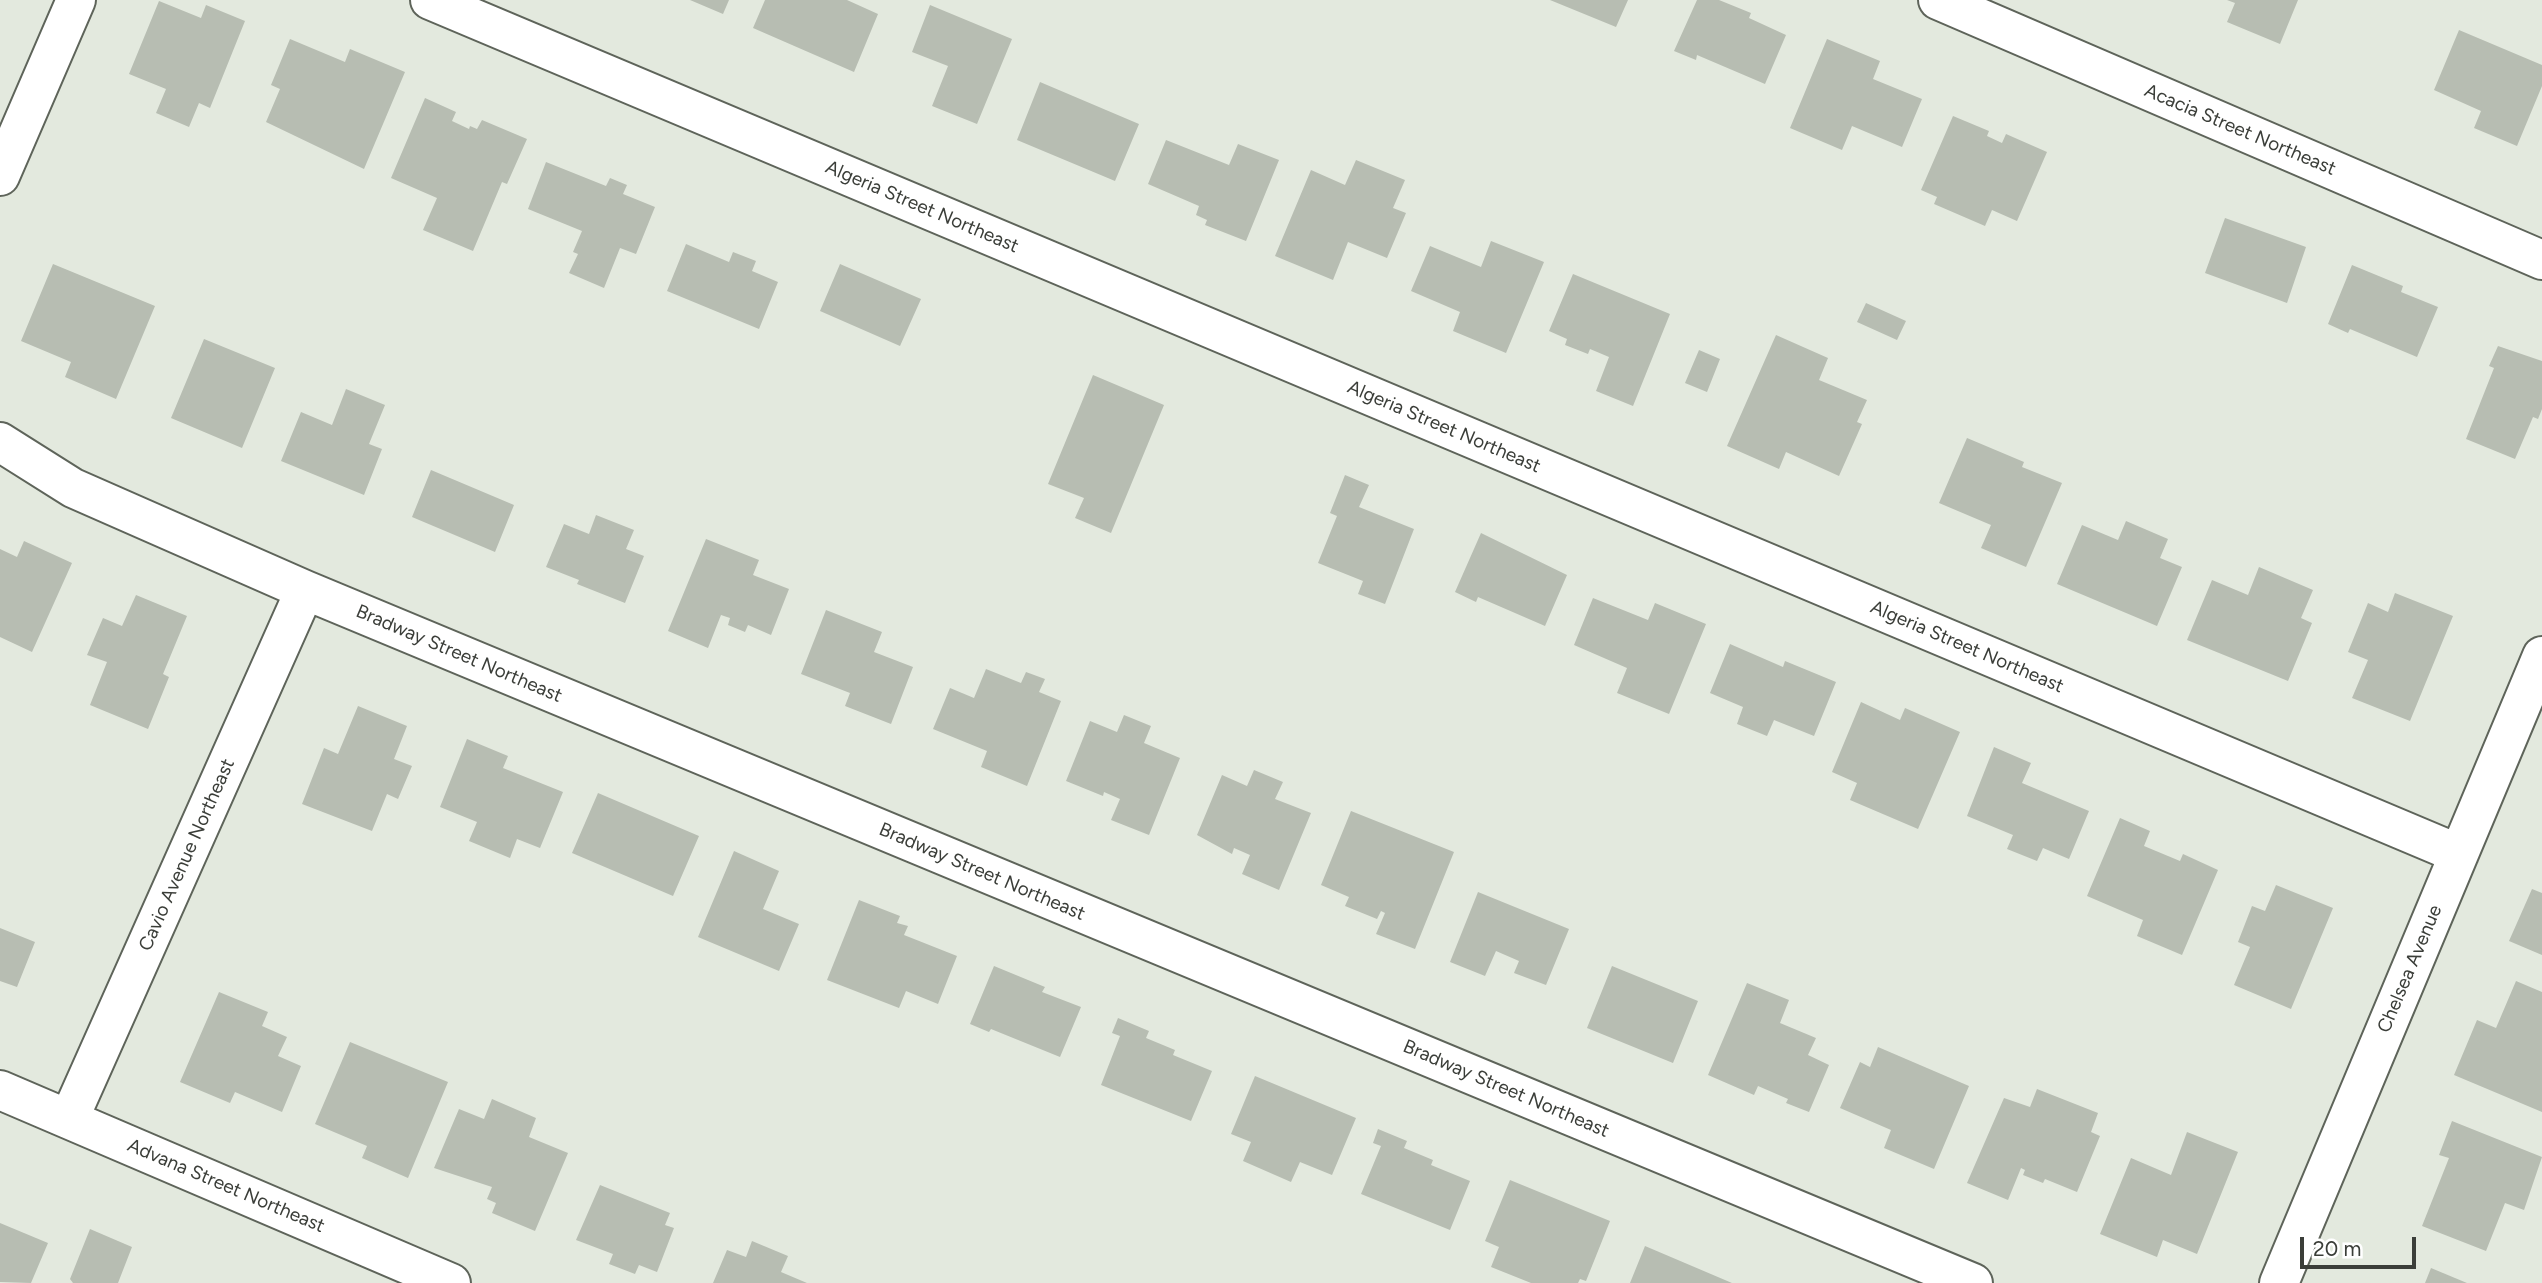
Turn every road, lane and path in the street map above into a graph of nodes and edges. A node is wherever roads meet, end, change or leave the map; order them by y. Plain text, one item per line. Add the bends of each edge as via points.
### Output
1 (75, 0) edge
2 (430, 0) edge
3 (1938, 0) edge
4 (0, 176) edge
5 (2542, 260) edge
6 (0, 442) edge
7 (305, 590) junction
8 (2542, 656) edge
9 (2459, 854) junction
10 (0, 1090) edge
11 (69, 1119) junction
12 (451, 1283) edge
13 (1973, 1283) edge
14 (2279, 1283) edge

1 - 4 street
2 - 9 street, Algeria Street Northeast
3 - 5 street, Acacia Street Northeast
6 - 7 street, Bradway Street Northeast via 74,488
7 - 11 street, Cavio Avenue Northeast
7 - 13 street, Bradway Street Northeast
8 - 9 street, Chelsea Avenue
9 - 14 street, Chelsea Avenue
10 - 11 street, Advana Street Northeast
11 - 12 street, Advana Street Northeast

